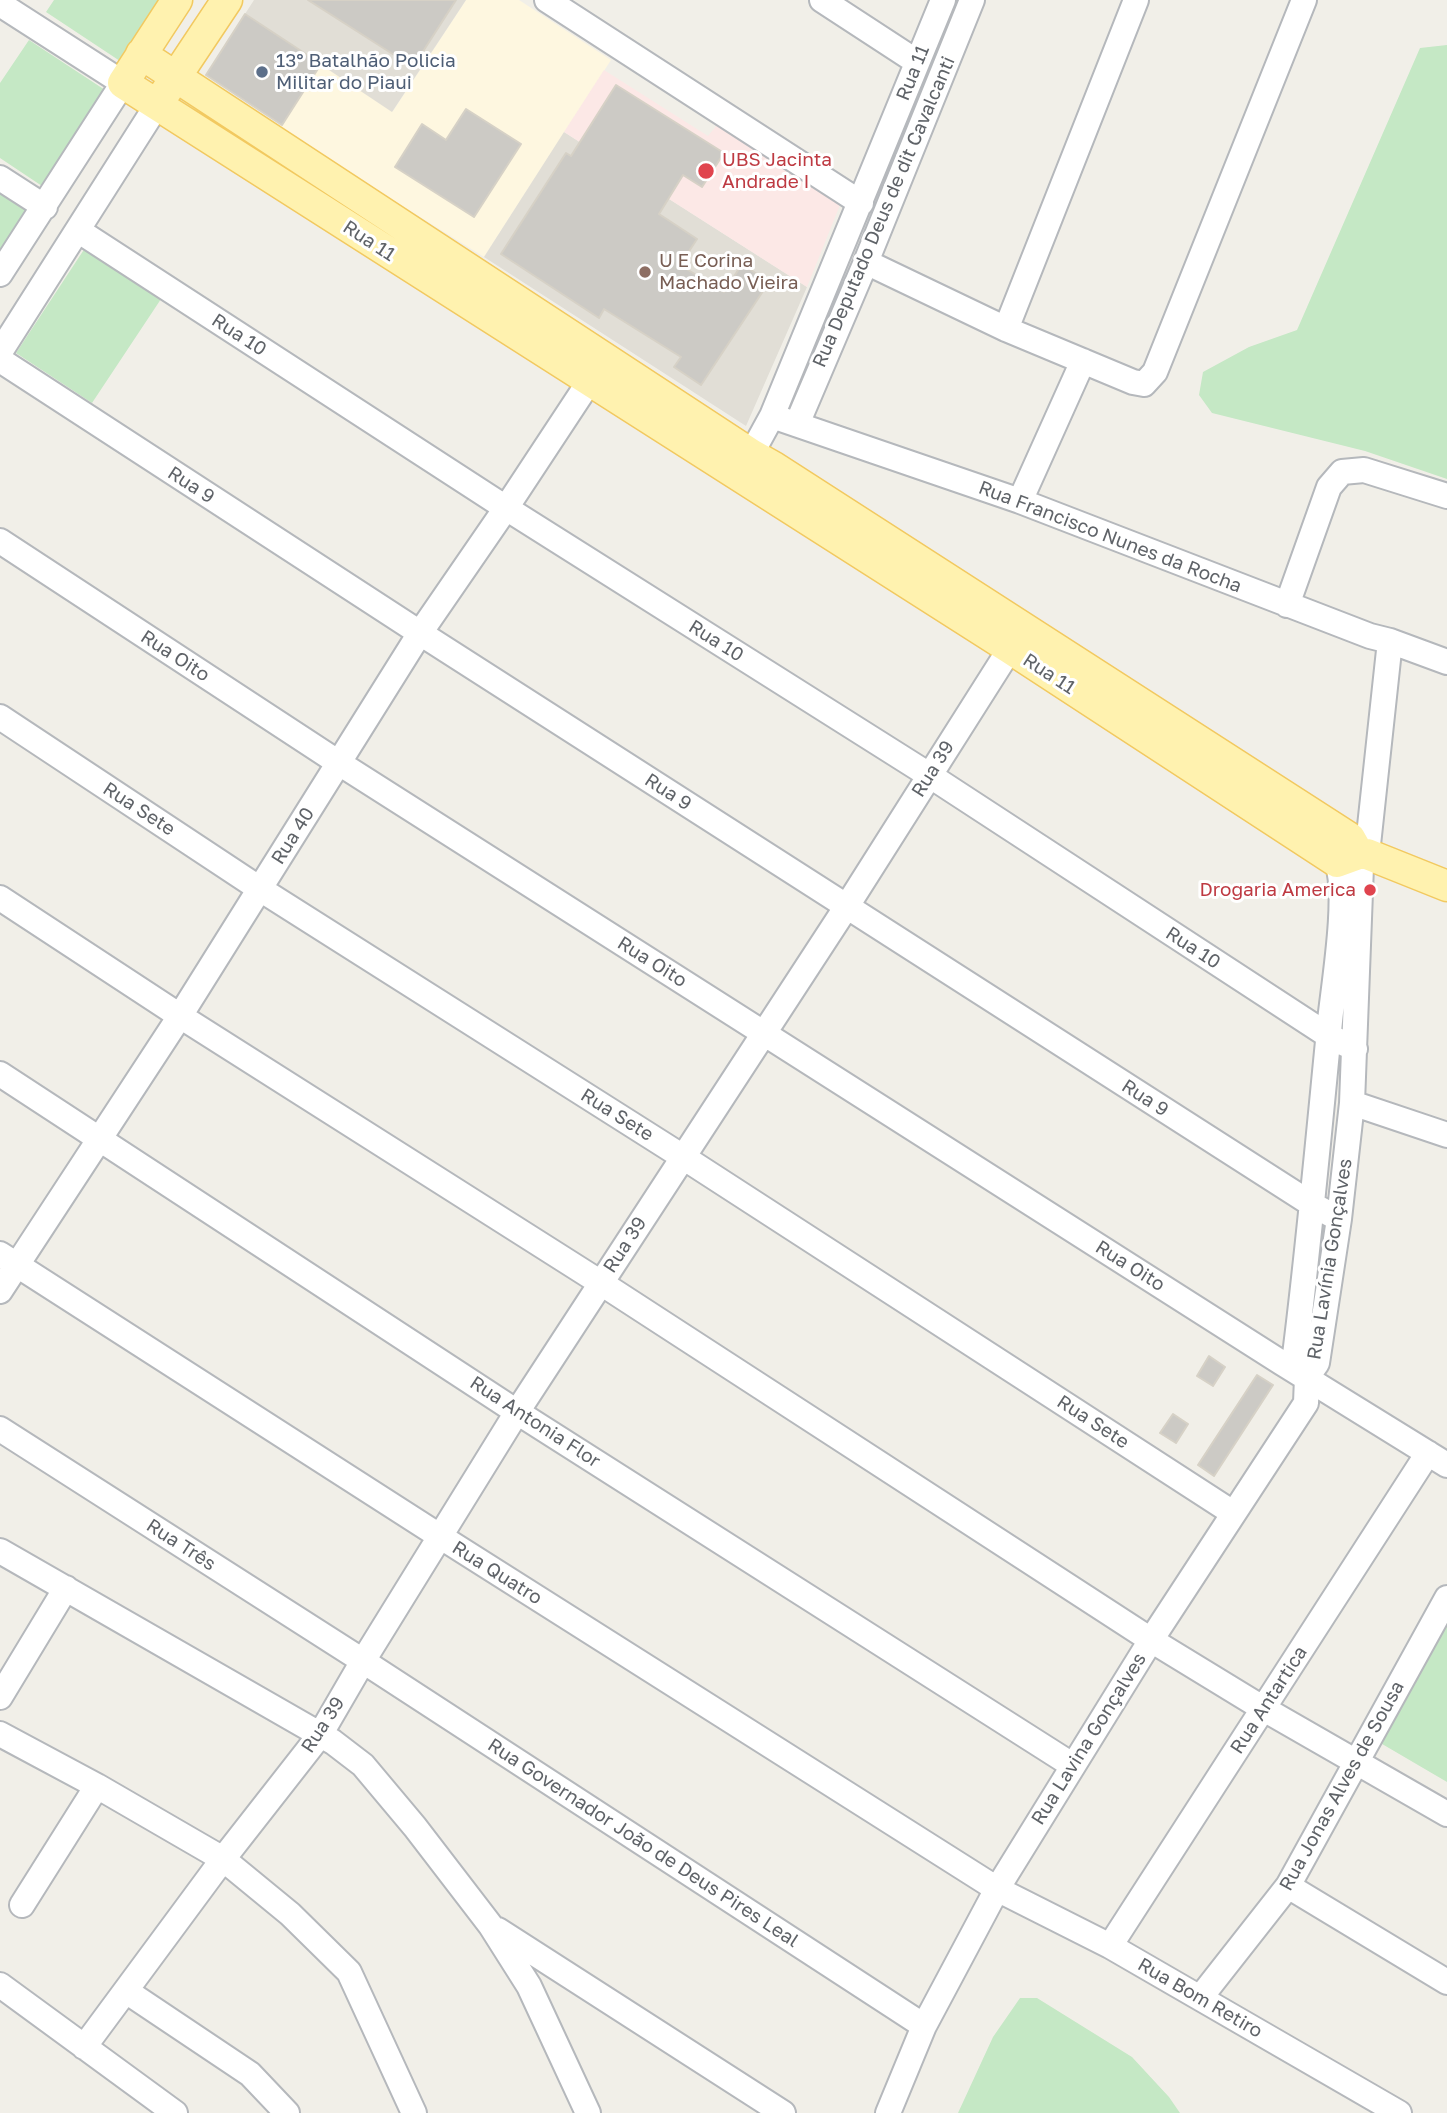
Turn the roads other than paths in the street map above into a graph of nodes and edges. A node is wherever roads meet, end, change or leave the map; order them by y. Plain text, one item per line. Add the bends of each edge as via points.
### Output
1 (177, 0) edge
2 (227, 0) edge
3 (547, 0) edge
4 (822, 0) edge
5 (943, 0) edge
6 (972, 0) edge
7 (1136, 0) edge
8 (1304, 0) edge
9 (0, 4) edge
10 (141, 54) junction
11 (917, 62) junction
12 (175, 76) junction
13 (123, 83) junction
14 (157, 105) junction
15 (0, 178) edge
16 (860, 203) junction
17 (45, 207) junction
18 (79, 231) junction
19 (866, 262) junction
20 (0, 274) edge
21 (1006, 329) junction
22 (0, 352) edge
23 (0, 360) edge
24 (1083, 361) junction
25 (589, 382) junction
26 (772, 416) junction
27 (797, 424) junction
28 (745, 465) junction
29 (1447, 496) edge
30 (1020, 501) junction
31 (506, 508) junction
32 (0, 541) edge
33 (1287, 605) junction
34 (420, 634) junction
35 (1017, 638) junction
36 (1390, 641) junction
37 (1447, 662) edge
38 (0, 717) edge
39 (339, 763) junction
40 (929, 775) junction
41 (1352, 851) junction
42 (1447, 886) edge
43 (260, 888) junction
44 (0, 898) edge
45 (847, 906) junction
46 (180, 1016) junction
47 (764, 1033) junction
48 (1329, 1036) junction
49 (1355, 1049) junction
50 (0, 1074) edge
51 (1352, 1104) junction
52 (1447, 1135) edge
53 (100, 1139) junction
54 (683, 1157) junction
55 (1313, 1206) junction
56 (1339, 1219) junction
57 (8, 1259) edge
58 (601, 1283) junction
59 (0, 1291) edge
60 (1307, 1377) junction
61 (517, 1412) junction
62 (0, 1429) edge
63 (1438, 1459) edge
64 (1233, 1513) junction
65 (441, 1537) junction
66 (0, 1551) edge
67 (66, 1588) junction
68 (1447, 1598) edge
69 (1151, 1640) junction
70 (363, 1661) junction
71 (0, 1697) edge
72 (1264, 1709) junction
73 (0, 1734) edge
74 (320, 1735) junction
75 (1358, 1761) junction
76 (1072, 1765) junction
77 (97, 1786) junction
78 (1447, 1814) edge
79 (223, 1859) junction
80 (1288, 1886) junction
81 (997, 1889) junction
82 (22, 1905) dead end
83 (491, 1926) junction
84 (1110, 1946) junction
85 (1447, 1982) edge
86 (0, 1985) edge
87 (126, 1991) junction
88 (1200, 1998) junction
89 (924, 2026) junction
90 (84, 2047) junction
91 (175, 2113) edge
92 (288, 2113) edge
93 (414, 2113) edge
94 (588, 2113) edge
95 (783, 2113) edge
96 (888, 2113) edge
97 (1399, 2113) edge

1 - 10 main road
2 - 12 main road
3 - 16 street
4 - 11 street
5 - 11 street, Rua 11
6 - 19 street, Rua Deputado Deus de dit Cavalcanti
7 - 21 street
8 - 24 street via 1155,372 1144,384
9 - 13 street, Rua 11
10 - 12 main road, Rua 11
10 - 13 main road
11 - 16 street, Rua 11
12 - 14 main road
12 - 28 main road, Rua 11
13 - 14 main road, Rua 11
13 - 17 street
14 - 18 street
14 - 25 main road, Rua 11
15 - 17 street
16 - 26 street, Rua 11
17 - 20 street
18 - 22 street
18 - 31 street, Rua 10
19 - 21 street
19 - 27 street, Rua Deputado Deus de dit Cavalcanti
21 - 24 street
23 - 34 street, Rua 9
24 - 30 street
25 - 28 main road, Rua 11
25 - 31 street, Rua 40
26 - 27 street, Rua Francisco Nunes da Rocha
26 - 28 street, Rua 11
27 - 30 street, Rua Francisco Nunes da Rocha
28 - 35 main road, Rua 11
29 - 33 street via 1364,470 1342,472 1329,487
30 - 33 street, Rua Francisco Nunes da Rocha
31 - 34 street, Rua 40
31 - 40 street, Rua 10
32 - 39 street, Rua Oito
33 - 36 street, Rua Francisco Nunes da Rocha
34 - 39 street, Rua 40
34 - 45 street, Rua 9
35 - 40 street, Rua 39
35 - 41 main road, Rua 11
36 - 37 street, Rua Francisco Nunes da Rocha
36 - 41 street, Rua Lavínia Gonçalves
38 - 43 street, Rua Sete
39 - 43 street, Rua 40
39 - 47 street, Rua Oito
40 - 45 street, Rua 39
40 - 48 street, Rua 10
41 - 42 main road, Rua 11
41 - 48 street, Rua Lavínia Gonçalves via 1340,871
41 - 49 street, Rua Lavínia Gonçalves via 1361,866
43 - 46 street, Rua 40
43 - 54 street, Rua Sete
44 - 46 street
45 - 47 street, Rua 39
45 - 55 street, Rua 9
46 - 53 street, Rua 40
46 - 58 street
47 - 54 street, Rua 39
47 - 60 street, Rua Oito
48 - 49 street, Rua 10
48 - 55 street, Rua Lavínia Gonçalves
49 - 51 street, Rua Lavínia Gonçalves
50 - 53 street, Rua Antonia Flor
51 - 52 street
51 - 56 street, Rua Lavínia Gonçalves
53 - 57 street, Rua 40
53 - 61 street, Rua Antonia Flor
54 - 58 street, Rua 39
54 - 64 street, Rua Sete
55 - 56 street, Rua 9
55 - 60 street, Rua Lavínia Gonçalves via 1295,1355
56 - 60 street, Rua Lavínia Gonçalves via 1317,1363
57 - 59 street, Rua 40
57 - 65 street, Rua Quatro
58 - 61 street, Rua 39
58 - 69 street
60 - 63 street, Rua Oito
60 - 64 street, Rua Lavina Gonçalves via 1306,1403
61 - 65 street, Rua 39
61 - 76 street, Rua Antonia Flor
62 - 70 street, Rua Três
63 - 72 street, Rua Antartica
64 - 69 street, Rua Lavina Gonçalves
65 - 70 street, Rua 39
65 - 81 street, Rua Quatro
66 - 67 street
67 - 71 street
67 - 74 street
68 - 75 street, Rua Jonas Alves de Sousa
69 - 72 street
69 - 76 street, Rua Lavina Gonçalves
70 - 74 street, Rua 39
70 - 89 street, Rua Governador João de Deus Pires Leal
72 - 75 street
72 - 84 street, Rua Antartica
73 - 77 street
74 - 79 street, Rua 39
74 - 83 street via 362,1765
75 - 78 street
75 - 80 street, Rua Jonas Alves de Sousa
76 - 81 street, Rua Lavina Gonçalves
77 - 79 street
77 - 82 street
79 - 87 street, Rua 39
79 - 93 street via 290,1914 349,1972
80 - 85 street
80 - 88 street, Rua Jonas Alves de Sousa
81 - 84 street, Rua Bom Retiro
81 - 89 street, Rua Lavina Gonçalves
83 - 94 street via 530,1986
83 - 95 street
84 - 88 street, Rua Bom Retiro
86 - 90 street
87 - 90 street, Rua 39
87 - 92 street via 250,2074
88 - 97 street, Rua Bom Retiro
89 - 96 street, Rua Lavina Gonçalves
90 - 91 street

